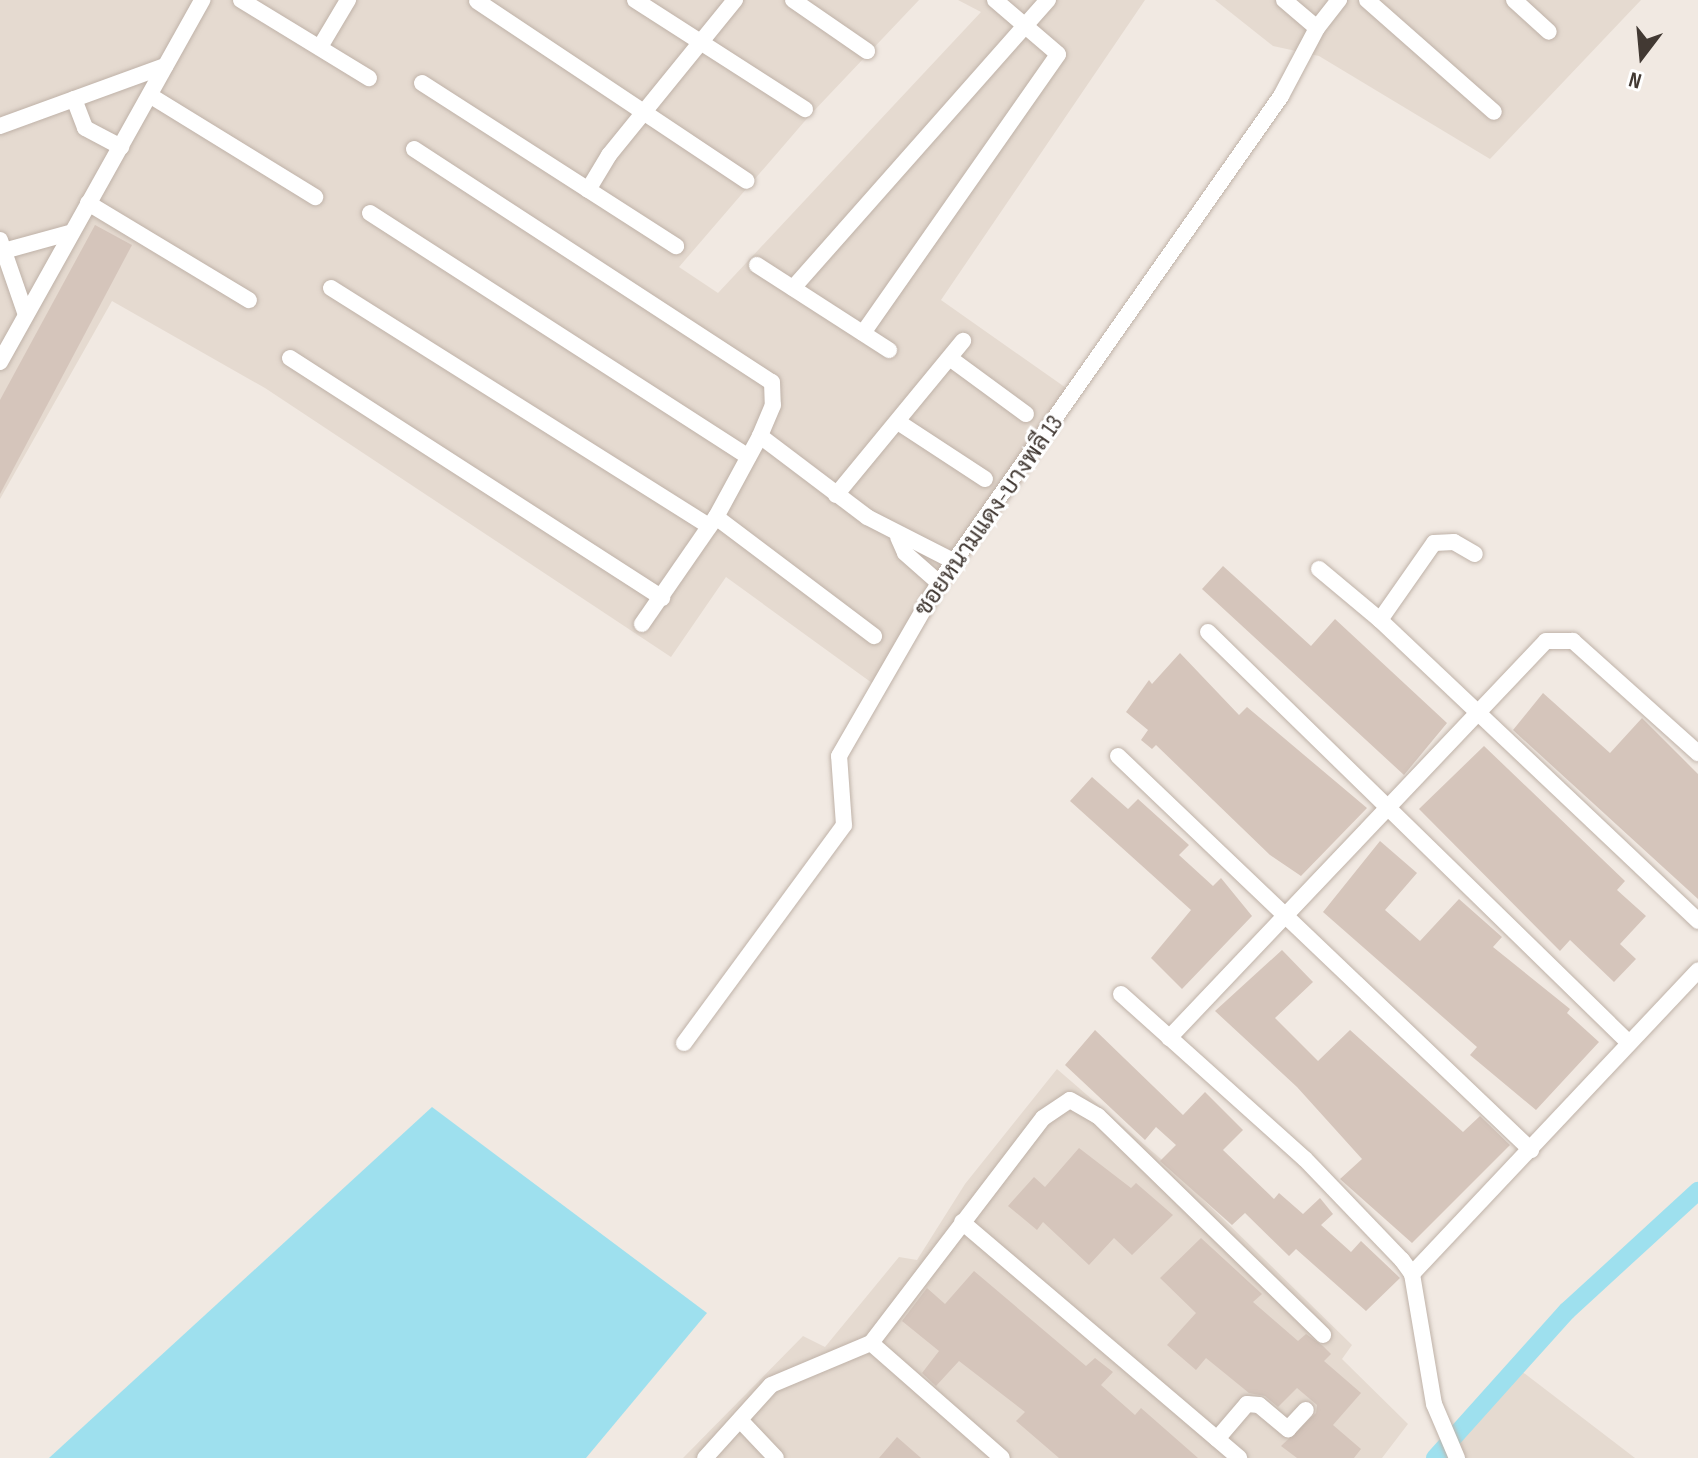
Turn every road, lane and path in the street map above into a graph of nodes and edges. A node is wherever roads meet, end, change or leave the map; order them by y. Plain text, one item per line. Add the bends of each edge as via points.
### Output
1 (202, 0) edge
2 (241, 0) edge
3 (348, 0) edge
4 (635, 0) edge
5 (735, 0) edge
6 (793, 0) edge
7 (995, 0) edge
8 (1048, 0) edge
9 (1284, 0) edge
10 (1339, 0) edge
11 (1367, 0) edge
12 (1514, 0) edge
13 (477, 1) edge
14 (1024, 26) junction
15 (1317, 28) junction
16 (1549, 32) dead end
17 (699, 43) junction
18 (320, 47) junction
19 (867, 51) dead end
20 (165, 66) junction
21 (369, 78) dead end
22 (422, 83) dead end
23 (151, 96) junction
24 (74, 99) junction
25 (805, 109) dead end
26 (644, 110) junction
27 (1494, 112) dead end
28 (0, 126) edge
29 (121, 147) junction
30 (414, 149) dead end
31 (747, 181) dead end
32 (588, 190) junction
33 (315, 197) dead end
34 (88, 203) junction
35 (370, 213) dead end
36 (69, 233) junction
37 (676, 246) dead end
38 (1, 248) edge
39 (757, 265) dead end
40 (331, 288) dead end
41 (793, 288) junction
42 (249, 300) dead end
43 (26, 315) junction
44 (863, 333) junction
45 (963, 341) dead end
46 (889, 350) dead end
47 (290, 358) dead end
48 (951, 359) junction
49 (0, 362) edge
50 (1026, 414) dead end
51 (898, 422) junction
52 (760, 436) junction
53 (748, 457) junction
54 (985, 479) dead end
55 (836, 495) junction
56 (712, 522) junction
57 (898, 537) junction
58 (1475, 554) dead end
59 (953, 561) junction
60 (1319, 569) dead end
61 (939, 583) junction
62 (662, 598) junction
63 (1380, 620) junction
64 (642, 624) dead end
65 (1208, 632) dead end
66 (874, 636) dead end
67 (1476, 715) junction
68 (1698, 753) edge
69 (1118, 756) dead end
70 (1385, 810) junction
71 (1287, 917) junction
72 (1698, 921) edge
73 (1698, 970) edge
74 (1121, 994) dead end
75 (1169, 1038) junction
76 (684, 1043) dead end
77 (1629, 1043) junction
78 (1531, 1150) junction
79 (962, 1222) junction
80 (1412, 1274) junction
81 (1323, 1335) dead end
82 (871, 1343) junction
83 (1306, 1410) dead end
84 (740, 1420) junction
85 (1217, 1439) junction
86 (705, 1458) edge
87 (776, 1458) edge
88 (1002, 1458) edge
89 (1239, 1458) edge
90 (1457, 1458) edge

1 - 20 street
2 - 18 street
3 - 18 street
4 - 17 street
5 - 17 street
6 - 19 street
7 - 14 street
8 - 14 street
9 - 15 street
10 - 15 street, ซอยหนามแดง-บางพลี 13
11 - 27 street
12 - 16 street
13 - 26 street
14 - 41 street
14 - 44 street via 1058,54
15 - 59 street, ซอยหนามแดง-บางพลี 13 via 1281,96
17 - 25 street
17 - 26 street
18 - 21 street
20 - 23 street
20 - 24 street
22 - 32 street
23 - 29 street
23 - 33 street
24 - 28 street
24 - 29 street via 85,128
26 - 31 street
26 - 32 street
29 - 34 street
30 - 52 street via 761,370 775,394
32 - 37 street
34 - 36 street
34 - 42 street
35 - 53 street
36 - 38 street
36 - 43 street
38 - 43 street
39 - 41 street
40 - 56 street
41 - 44 street
43 - 49 street
44 - 46 street
45 - 48 street
47 - 62 street
48 - 50 street
48 - 51 street
51 - 54 street
51 - 55 street
52 - 53 street
52 - 55 street
53 - 56 street
55 - 57 street
56 - 62 street
56 - 66 street
57 - 59 street via 922,542
57 - 61 street via 905,553
58 - 63 street via 1454,542 1434,543
59 - 61 street, ซอยหนามแดง-บางพลี 13
60 - 63 street
61 - 76 street, ซอยหนามแดง-บางพลี 13 via 839,756 844,825
62 - 64 street
63 - 67 street
65 - 70 street
67 - 68 street via 1535,648 1558,638 1573,641
67 - 70 street
67 - 72 street
69 - 71 street
70 - 71 street
70 - 77 street
71 - 75 street
71 - 78 street
73 - 77 street
74 - 75 street
75 - 80 street via 1305,1159
77 - 78 street
78 - 80 street
79 - 81 street via 1043,1118 1070,1100 1098,1116
79 - 82 street
79 - 85 street
80 - 90 street via 1439,1422
82 - 84 street via 771,1385
82 - 88 street
83 - 85 street via 1288,1429 1259,1405 1247,1404
84 - 86 street
84 - 87 street
85 - 89 street

